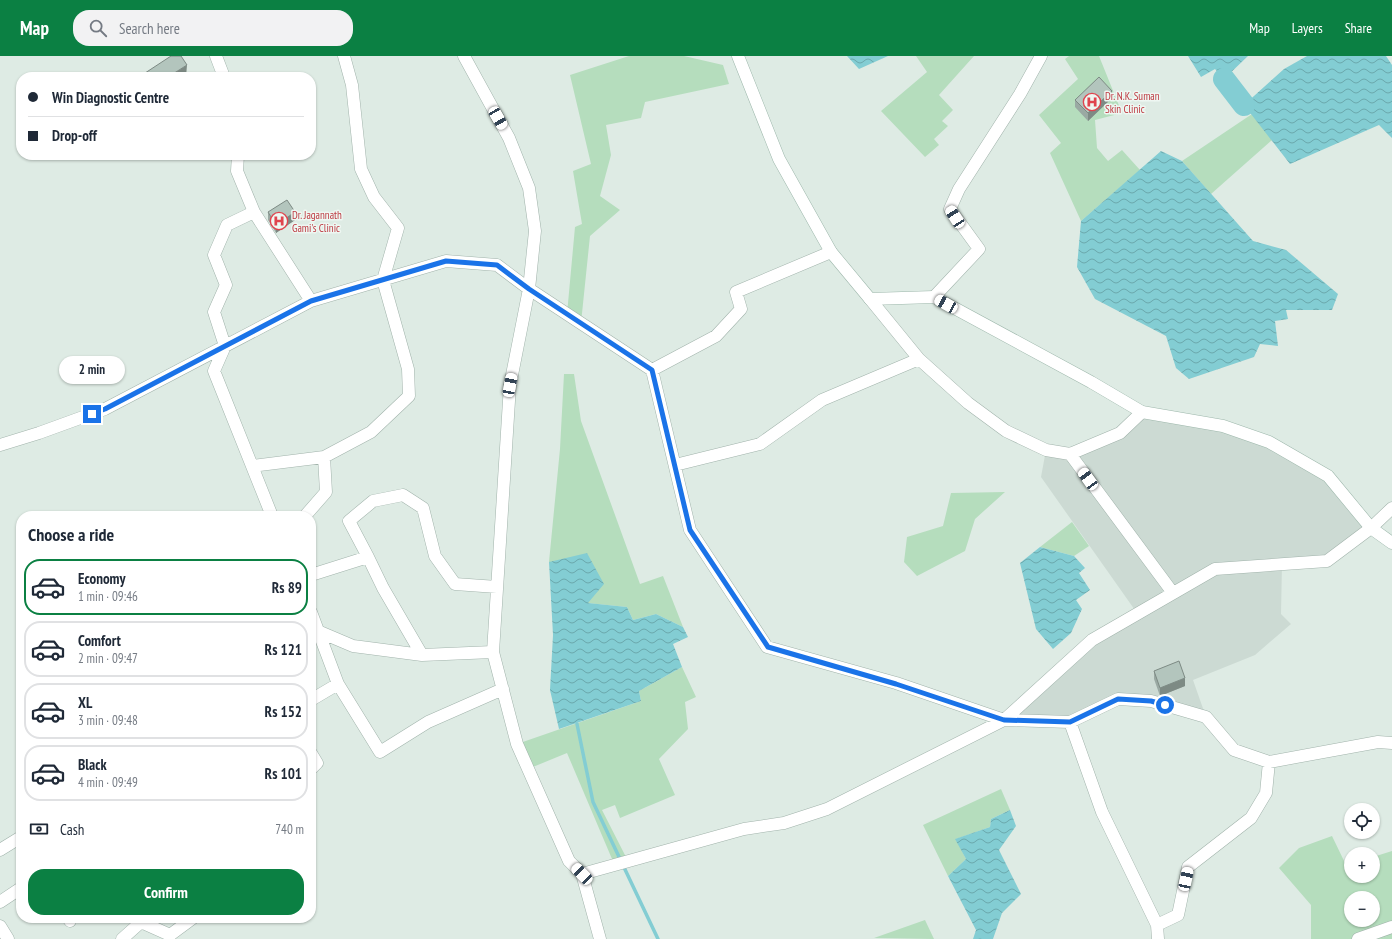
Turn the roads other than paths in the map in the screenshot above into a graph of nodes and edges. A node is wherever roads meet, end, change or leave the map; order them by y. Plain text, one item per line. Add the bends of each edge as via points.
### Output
1 (216, 56) edge
2 (344, 56) edge
3 (464, 56) edge
4 (738, 56) edge
5 (1041, 56) edge
6 (222, 72) edge
7 (238, 160) edge
8 (254, 212) junction
9 (831, 252) junction
10 (383, 280) junction
11 (529, 289) junction
12 (934, 297) junction
13 (870, 300) junction
14 (311, 301) junction
15 (225, 346) junction
16 (919, 359) junction
17 (652, 370) junction
18 (1142, 412) junction
19 (0, 445) edge
20 (1070, 454) junction
21 (324, 457) junction
22 (675, 465) junction
23 (252, 466) junction
24 (1392, 508) edge
25 (270, 511) edge
26 (309, 511) edge
27 (1371, 528) junction
28 (1392, 543) edge
29 (368, 557) junction
30 (316, 573) edge
31 (497, 587) junction
32 (1173, 593) junction
33 (316, 623) edge
34 (320, 632) junction
35 (493, 652) junction
36 (422, 655) junction
37 (338, 684) junction
38 (503, 688) junction
39 (316, 697) edge
40 (1004, 720) junction
41 (1070, 722) junction
42 (1392, 743) edge
43 (1269, 762) junction
44 (16, 841) edge
45 (0, 850) edge
46 (582, 874) junction
47 (16, 891) edge
48 (0, 902) edge
49 (140, 923) edge
50 (143, 923) edge
51 (186, 923) edge
52 (1157, 925) junction
53 (0, 926) edge
54 (1392, 927) edge
55 (8, 939) edge
56 (122, 939) edge
57 (600, 939) edge
58 (1158, 939) edge
59 (1358, 939) edge

1 - 6 street
2 - 10 street via 352,85 361,169 374,197 398,228
3 - 11 street via 509,138 529,188 535,231
4 - 9 street via 779,159
5 - 12 street via 950,209 979,249
7 - 8 street via 237,171
8 - 14 street
8 - 15 street via 227,225 214,255 226,285 214,312
9 - 13 street
9 - 17 street via 736,292 741,310 716,336
10 - 11 street via 446,261 497,265
10 - 14 street
10 - 21 street via 408,369 409,396 371,432
11 - 17 street
11 - 31 street via 510,385
12 - 13 street
12 - 18 street
13 - 16 street
14 - 15 street
15 - 19 street via 105,409
15 - 23 street via 214,371
16 - 20 street via 968,403 1006,431 1046,450
16 - 22 street via 822,400 760,444
17 - 22 street
18 - 20 street via 1120,433
18 - 27 street via 1223,426 1269,442 1328,476
20 - 32 street
21 - 23 street
21 - 26 street via 326,492
22 - 40 street via 690,530 768,647 896,684
23 - 25 street
24 - 27 street
27 - 28 street
27 - 32 street via 1327,561 1216,569
29 - 30 street
29 - 31 street via 349,522 373,501 403,495 423,508 435,556 455,584
29 - 36 street via 382,588
31 - 35 street
32 - 40 street via 1092,640
33 - 34 street
34 - 36 street via 353,646
34 - 37 street
35 - 36 street
35 - 38 street
37 - 38 street via 380,752 428,722
37 - 39 street
38 - 46 street via 517,744 569,861
40 - 41 street
40 - 46 street via 827,809 784,823 744,829
41 - 43 street via 1118,699 1151,701 1206,717 1234,750
41 - 52 street via 1102,812
42 - 43 street via 1378,742
43 - 52 street via 1266,793 1251,818 1188,868 1178,915
44 - 45 street
46 - 57 street
47 - 48 street
49 - 56 street
50 - 51 street via 170,935
52 - 58 street
53 - 55 street
54 - 59 street

